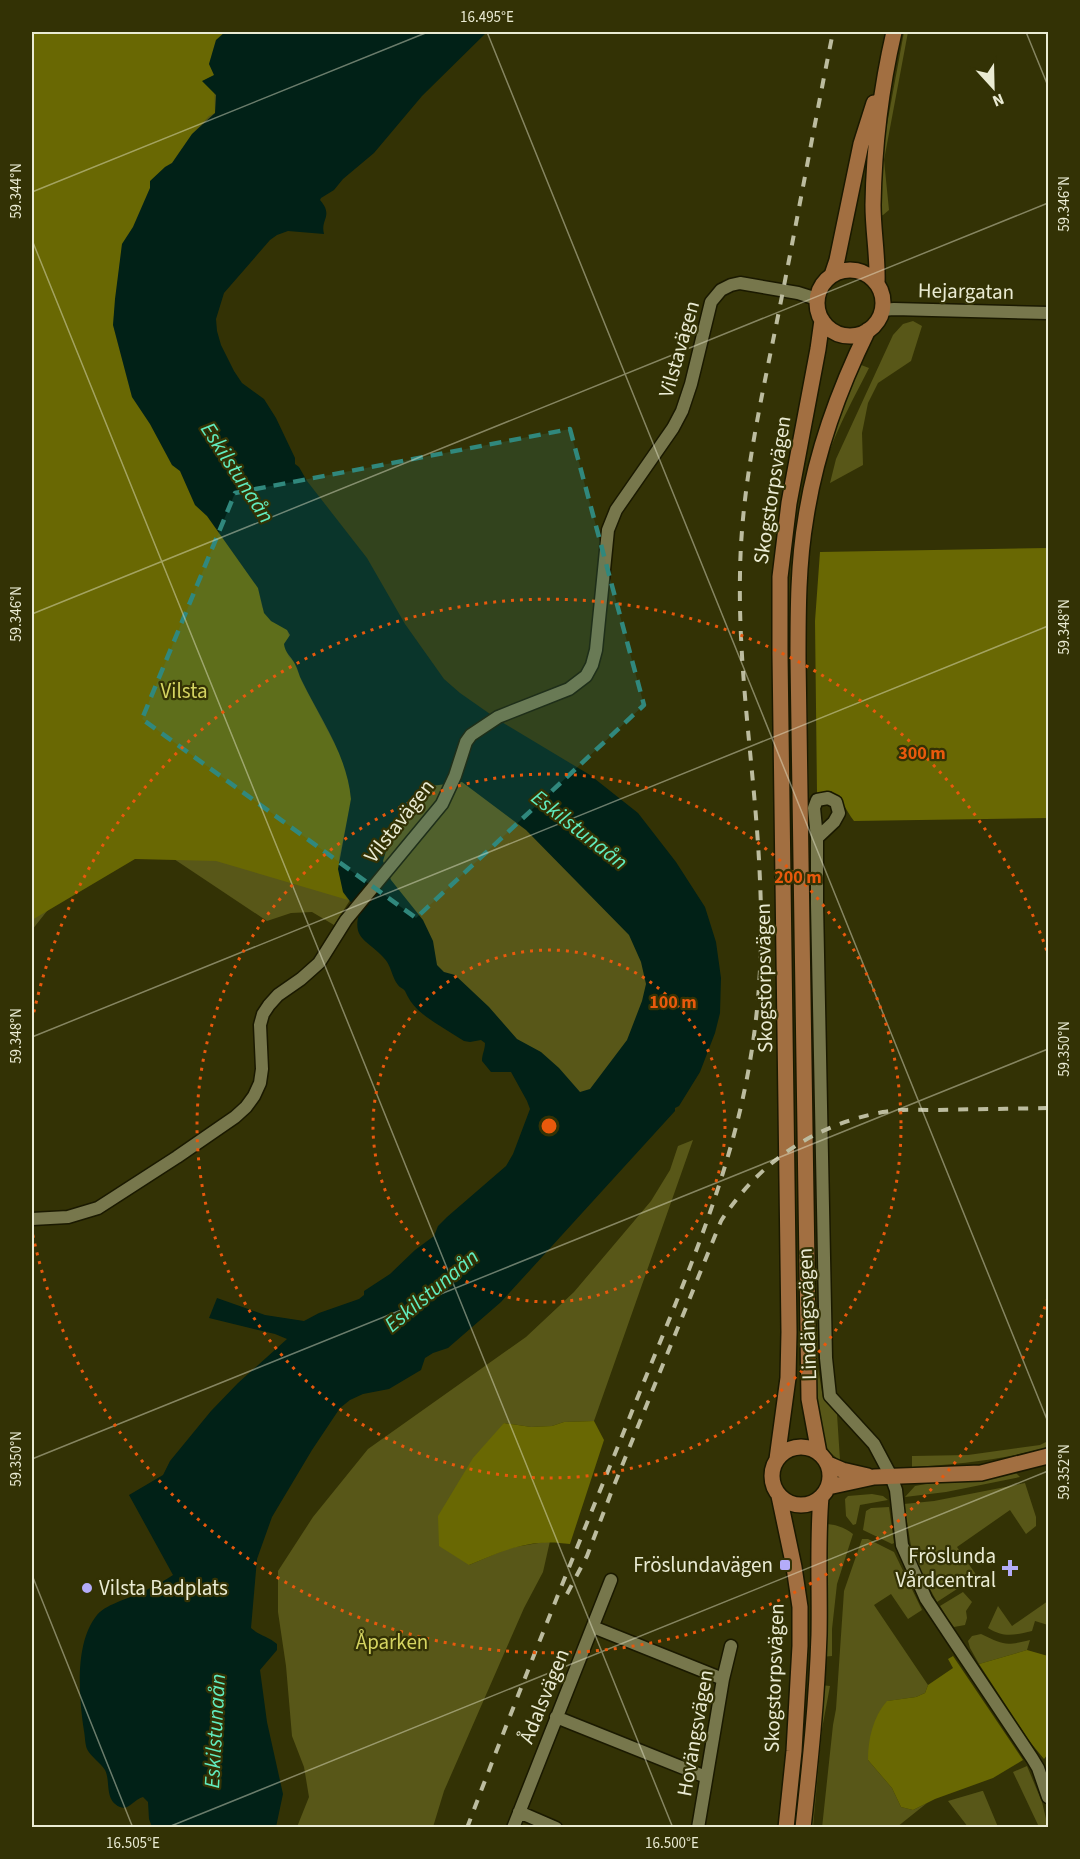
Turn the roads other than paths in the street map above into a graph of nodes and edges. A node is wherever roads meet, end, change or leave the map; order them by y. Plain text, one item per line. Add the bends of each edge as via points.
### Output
1 (894, 32) edge
2 (885, 72) junction
3 (832, 275) junction
4 (877, 283) junction
5 (817, 299) junction
6 (882, 310) junction
7 (1048, 313) edge
8 (822, 320) junction
9 (868, 330) junction
10 (817, 838) dead end
11 (32, 1219) edge
12 (1048, 1456) edge
13 (824, 1458) junction
14 (777, 1459) junction
15 (891, 1476) junction
16 (874, 1477) junction
17 (825, 1492) junction
18 (779, 1496) junction
19 (611, 1580) dead end
20 (593, 1627) junction
21 (731, 1646) dead end
22 (723, 1679) junction
23 (556, 1717) junction
24 (706, 1777) junction
25 (1048, 1797) edge
26 (519, 1812) junction
27 (513, 1827) edge
28 (556, 1827) edge
29 (698, 1827) edge
30 (786, 1827) edge
31 (803, 1827) edge

1 - 2 main road
2 - 3 main road via 861,144
2 - 4 main road via 874,164
3 - 4 main road via 855,270
3 - 5 main road
4 - 6 main road via 883,297
5 - 8 main road
5 - 11 street, Vilstavägen via 740,283 721,290 711,302 682,411 616,510 608,530 596,650 586,676 569,689 498,717 466,742 442,804 353,911 319,963 278,995 263,1014 262,1070 246,1107 98,1208 68,1217
6 - 7 street, Hejargatan
6 - 9 main road via 878,321
8 - 9 main road via 845,336
8 - 14 main road, Skogstorpsvägen via 789,503 780,577 789,1332 788,1378
9 - 13 main road, Skogstorpsvägen via 822,444 805,518 800,565 798,659 809,1399
10 - 15 street, Lindängsvägen via 828,1381 830,1395 874,1444
12 - 15 main road via 981,1473
13 - 14 main road via 808,1448 796,1448
13 - 16 main road via 842,1470
13 - 17 main road via 830,1473
14 - 18 main road via 772,1474
15 - 16 main road
15 - 25 street, Lindängsvägen via 902,1545 917,1581 938,1619 1038,1768
16 - 17 main road
17 - 18 main road via 802,1505
17 - 31 main road, Skogstorpsvägen via 818,1551 818,1654 811,1761
18 - 30 main road, Skogstorpsvägen via 800,1617
19 - 20 street, Ådalsvägen
20 - 22 street
20 - 23 street, Ådalsvägen
21 - 22 street, Hovängsvägen
22 - 24 street, Hovängsvägen
23 - 24 street
23 - 26 street, Ådalsvägen
24 - 29 street, Hovängsvägen
26 - 27 street, Ådalsvägen
26 - 28 street

